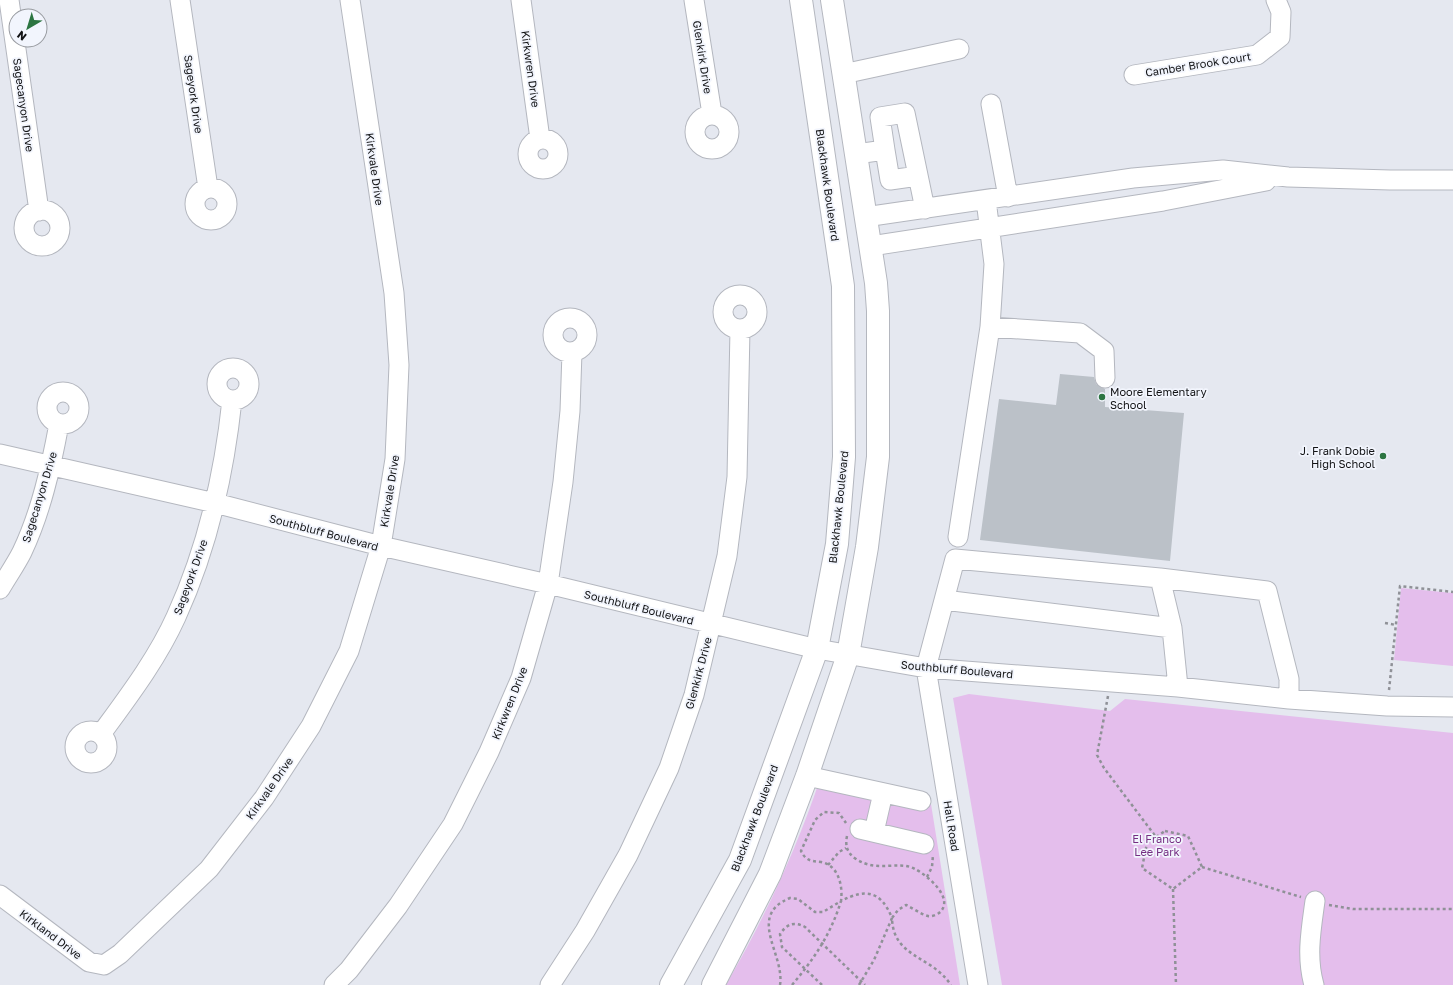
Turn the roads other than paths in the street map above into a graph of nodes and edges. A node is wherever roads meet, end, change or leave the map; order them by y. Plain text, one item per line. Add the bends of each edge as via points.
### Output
1 (9, 0) edge
2 (180, 0) edge
3 (350, 0) edge
4 (521, 0) edge
5 (694, 0) edge
6 (801, 0) edge
7 (832, 0) edge
8 (1276, 0) edge
9 (959, 49) dead end
10 (843, 74) junction
11 (1134, 75) dead end
12 (991, 104) dead end
13 (712, 114) dead end
14 (540, 139) dead end
15 (885, 150) junction
16 (856, 154) junction
17 (918, 176) junction
18 (1288, 177) junction
19 (1453, 180) edge
20 (208, 188) dead end
21 (1008, 197) junction
22 (986, 200) junction
23 (925, 209) junction
24 (39, 211) dead end
25 (865, 217) junction
26 (990, 227) junction
27 (836, 237) junction
28 (871, 246) junction
29 (990, 327) junction
30 (740, 329) dead end
31 (572, 352) dead end
32 (1105, 378) dead end
33 (232, 400) dead end
34 (59, 424) dead end
35 (0, 454) edge
36 (51, 465) junction
37 (215, 503) junction
38 (958, 537) dead end
39 (836, 544) junction
40 (381, 546) junction
41 (866, 547) junction
42 (1160, 578) junction
43 (548, 584) junction
44 (0, 589) edge
45 (944, 600) junction
46 (711, 625) junction
47 (1172, 628) junction
48 (817, 649) junction
49 (848, 655) junction
50 (926, 668) junction
51 (1178, 687) junction
52 (1288, 699) junction
53 (1453, 707) edge
54 (101, 734) dead end
55 (807, 776) junction
56 (883, 793) junction
57 (922, 801) dead end
58 (924, 844) dead end
59 (740, 860) junction
60 (770, 874) junction
61 (0, 895) edge
62 (1315, 901) dead end
63 (104, 965) joint
64 (334, 985) edge
65 (550, 985) edge
66 (671, 985) edge
67 (712, 985) edge
68 (978, 985) edge
69 (1314, 985) edge

1 - 24 street, Sagecanyon Drive
2 - 20 street, Sageyork Drive
3 - 40 street, Kirkvale Drive via 394,293 399,365 395,459
4 - 14 street, Kirkwren Drive
5 - 13 street, Glenkirk Drive
6 - 27 main road, Blackhawk Boulevard
7 - 10 main road
8 - 11 street, Camber Brook Court via 1281,12 1280,37 1257,55
9 - 10 street
10 - 16 main road
12 - 21 street
15 - 16 street
15 - 17 street via 890,180
15 - 17 street via 880,117 905,113
16 - 25 main road
17 - 23 street
18 - 19 street
18 - 21 street via 1223,170 1133,178
18 - 26 street via 1163,201
21 - 22 street
22 - 23 street
22 - 26 street
23 - 25 street
25 - 27 main road
25 - 28 main road
26 - 28 street
26 - 29 street via 994,264
27 - 28 main road
27 - 39 main road, Blackhawk Boulevard via 845,312 844,457
28 - 41 main road via 878,311 878,458
29 - 32 street via 1080,333 1104,351
29 - 38 street
30 - 46 street, Glenkirk Drive via 737,477 727,556
31 - 43 street, Kirkwren Drive via 570,411 563,482
33 - 37 street, Sageyork Drive via 227,451
34 - 36 street, Sagecanyon Drive
35 - 36 street, Southbluff Boulevard
36 - 37 street, Southbluff Boulevard
36 - 44 street, Sagecanyon Drive via 22,552
37 - 40 street, Southbluff Boulevard
37 - 54 street, Sageyork Drive via 199,560 176,618 142,677
39 - 41 main road
39 - 48 main road, Blackhawk Boulevard
40 - 43 street, Southbluff Boulevard
40 - 63 street, Kirkvale Drive via 349,651 311,726 268,791 209,868 120,954
41 - 49 main road
42 - 45 street via 955,559
42 - 47 street
42 - 52 street via 1267,592 1289,679
43 - 46 street, Southbluff Boulevard
43 - 64 street, Kirkwren Drive via 521,678 489,752 453,824 398,906 349,970
45 - 47 street
45 - 50 street
46 - 48 street, Southbluff Boulevard
46 - 65 street, Glenkirk Drive via 694,695 669,768 628,855 585,931
47 - 51 street
48 - 49 street, Southbluff Boulevard
48 - 59 main road, Blackhawk Boulevard
49 - 50 street, Southbluff Boulevard
49 - 55 main road
50 - 51 street, Southbluff Boulevard
50 - 68 street, Hall Road
51 - 52 street, Southbluff Boulevard
52 - 53 street, Southbluff Boulevard via 1387,706
55 - 56 street
55 - 60 main road
56 - 57 street
56 - 58 street via 857,829
59 - 60 main road
59 - 66 main road, Blackhawk Boulevard
60 - 67 main road
61 - 63 street, Kirkland Drive via 89,962
62 - 69 street via 1310,941 1310,970

